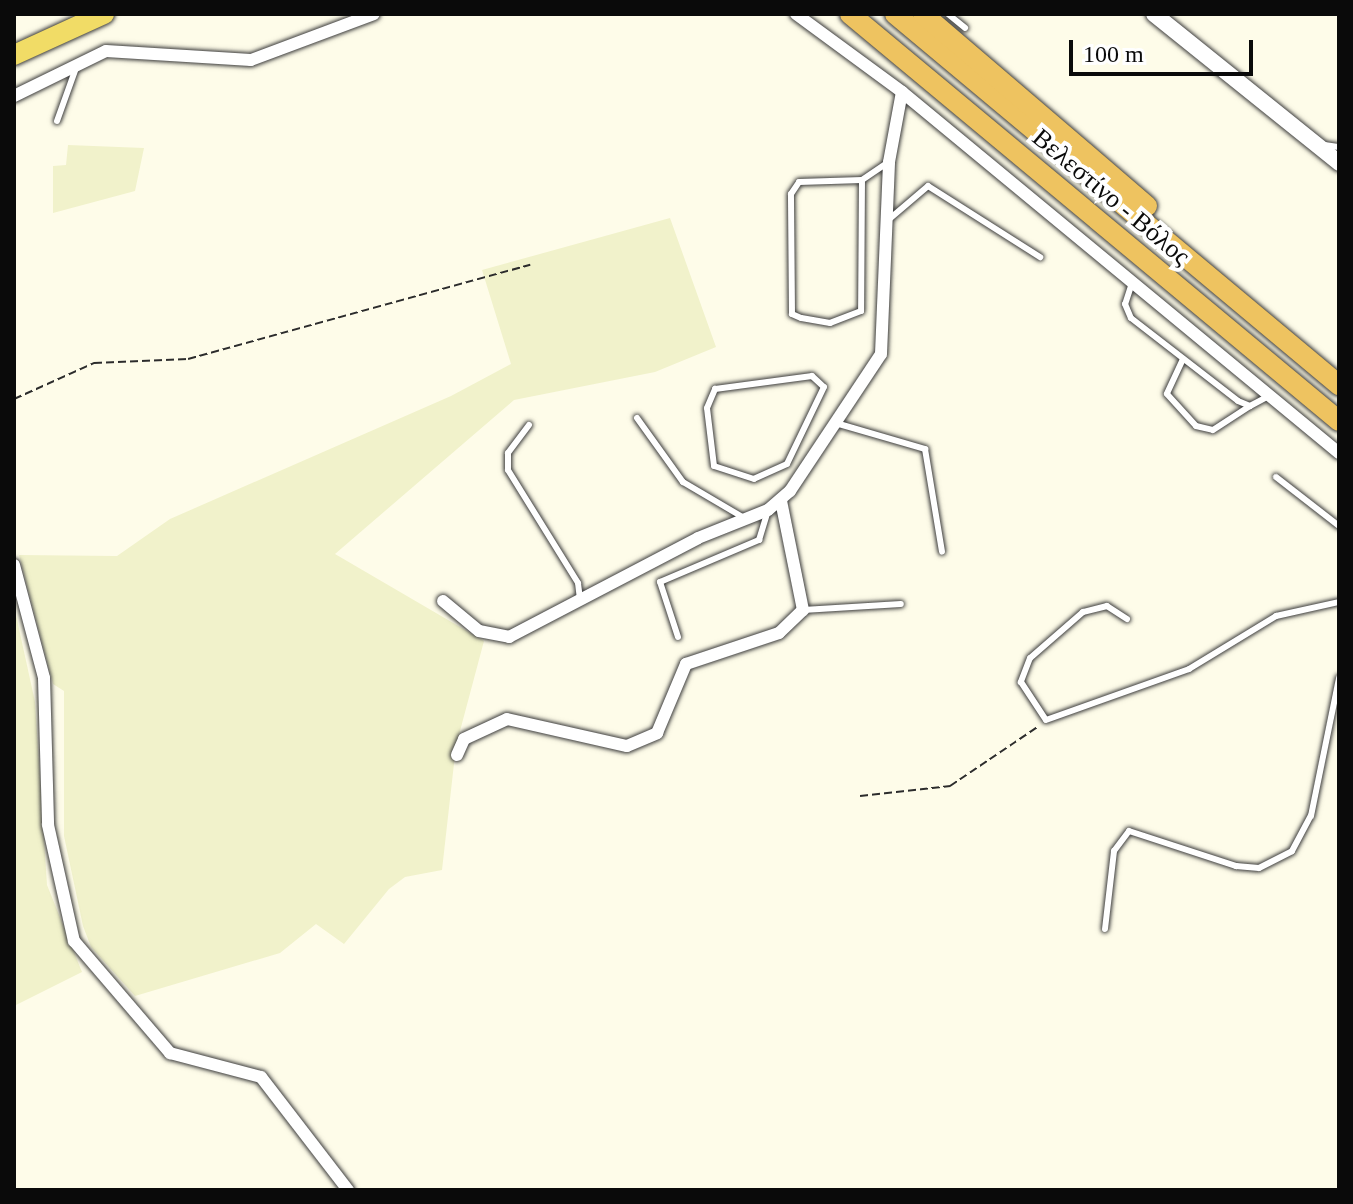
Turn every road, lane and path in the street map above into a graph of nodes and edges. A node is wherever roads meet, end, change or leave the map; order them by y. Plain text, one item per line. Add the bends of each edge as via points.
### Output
1 (104, 14) edge
2 (374, 14) edge
3 (796, 14) edge
4 (832, 14) edge
5 (850, 14) edge
6 (895, 14) edge
7 (923, 14) edge
8 (948, 14) edge
9 (1154, 14) edge
10 (965, 28) dead end
11 (14, 55) edge
12 (78, 61) junction
13 (923, 74) junction
14 (902, 92) junction
15 (14, 96) edge
16 (57, 121) dead end
17 (1317, 145) junction
18 (1339, 147) edge
19 (889, 162) junction
20 (1339, 163) edge
21 (862, 180) junction
22 (887, 221) junction
23 (1040, 257) dead end
24 (530, 265) dead end
25 (1132, 283) junction
26 (1295, 346) junction
27 (1183, 359) junction
28 (1339, 385) edge
29 (1269, 396) junction
30 (14, 399) edge
31 (1250, 406) junction
32 (637, 418) dead end
33 (1339, 421) edge
34 (839, 424) junction
35 (529, 425) dead end
36 (806, 435) junction
37 (823, 447) junction
38 (1339, 453) edge
39 (1276, 477) dead end
40 (781, 501) junction
41 (768, 510) junction
42 (744, 518) junction
43 (1339, 526) edge
44 (942, 552) dead end
45 (14, 565) edge
46 (580, 599) junction
47 (443, 601) dead end
48 (1339, 602) edge
49 (901, 604) dead end
50 (803, 610) junction
51 (1127, 619) dead end
52 (678, 637) dead end
53 (1339, 678) edge
54 (1046, 720) junction
55 (457, 755) dead end
56 (860, 796) dead end
57 (1105, 929) dead end
58 (348, 1190) edge

1 - 11 main road
2 - 12 street via 251,60 124,48
3 - 14 street
4 - 13 highway
5 - 13 highway, Βελεστίνο - Βόλος
6 - 26 highway, Βελεστίνο - Βόλος
7 - 26 highway via 1204,255
8 - 10 lane
9 - 17 street
12 - 15 street
12 - 16 lane
13 - 33 highway, Βελεστίνο - Βόλος
14 - 19 street
14 - 25 street
17 - 18 lane
17 - 20 street
19 - 21 lane
19 - 22 street
21 - 21 lane via 799,182 791,194 792,314 830,323 861,311
22 - 23 lane via 928,186
22 - 34 street via 881,354
24 - 30 path via 188,359 94,363
25 - 27 lane via 1125,304 1131,318
25 - 29 street
26 - 28 highway, Βελεστίνο - Βόλος
27 - 31 lane
27 - 31 lane via 1167,394 1196,426 1213,430
29 - 31 lane
29 - 38 street
32 - 42 lane via 683,482
34 - 37 street
34 - 44 lane via 925,449
35 - 46 lane via 508,453 508,470 578,583
36 - 36 lane via 824,387 819,377 715,389 709,397 720,471 770,475
36 - 37 lane
37 - 40 street
39 - 43 lane
40 - 41 street
40 - 50 street
41 - 42 street
41 - 52 lane via 759,540 660,582
42 - 46 street
45 - 58 street via 44,678 48,825 74,941 170,1053 261,1077
46 - 47 street via 502,638 479,631
48 - 54 lane via 1276,616 1189,669
49 - 50 lane
50 - 55 street via 779,633 686,664 664,724 643,742 609,743 507,719 464,739
51 - 54 lane via 1107,606 1083,612 1030,658 1021,682
53 - 57 lane via 1311,816 1292,851 1259,868 1236,866 1129,831 1114,851
54 - 56 path via 950,786

